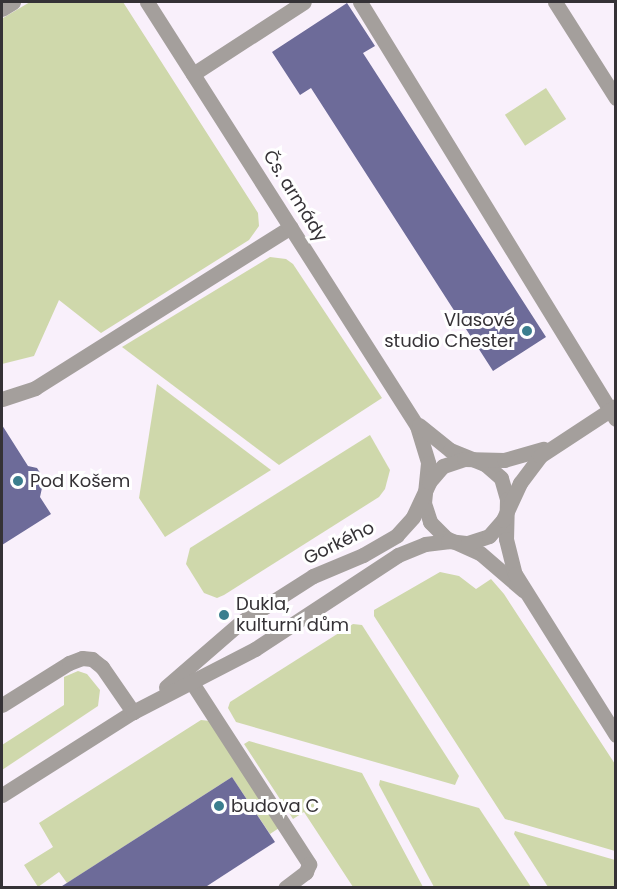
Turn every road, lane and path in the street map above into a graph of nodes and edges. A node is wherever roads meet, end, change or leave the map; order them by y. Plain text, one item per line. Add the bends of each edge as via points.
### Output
1 (13, 2) edge
2 (147, 2) edge
3 (304, 2) edge
4 (360, 2) edge
5 (555, 2) edge
6 (2, 9) edge
7 (193, 74) junction
8 (615, 98) edge
9 (291, 227) junction
10 (2, 399) edge
11 (409, 412) junction
12 (614, 412) edge
13 (562, 440) junction
14 (475, 460) junction
15 (425, 492) junction
16 (507, 510) junction
17 (456, 542) junction
18 (524, 591) junction
19 (188, 677) junction
20 (2, 705) edge
21 (133, 712) junction
22 (615, 735) edge
23 (2, 795) edge
24 (285, 888) edge

1 - 6 street
2 - 7 street, Čs. armády
3 - 7 street
4 - 12 street
5 - 8 street
7 - 9 street, Čs. armády
9 - 10 street via 35,388
9 - 11 street, Čs. armády
11 - 14 street, Čs. armády via 440,444
11 - 15 street, Čs. armády via 425,448
12 - 13 street, Gorkého
13 - 14 street, Gorkého via 524,456
13 - 16 street, Gorkého via 532,465
14 - 15 street, Gorkého via 453,461 443,466
14 - 16 street, Čs. armády via 501,478
15 - 17 street, Čs. armády via 430,522 437,532
15 - 19 street, Gorkého via 413,517 397,535 363,555 313,576 241,622
16 - 17 street, Gorkého via 489,536 468,543
16 - 18 street, Čs. armády via 509,557
17 - 18 street, Čs. armády via 480,553
17 - 19 street, Gorkého via 425,544 406,551 255,648
18 - 22 street, Čs. armády
19 - 21 street, Gorkého
19 - 24 street via 309,864 306,872
20 - 21 street via 82,658 92,659 102,667
21 - 23 street, Gorkého

